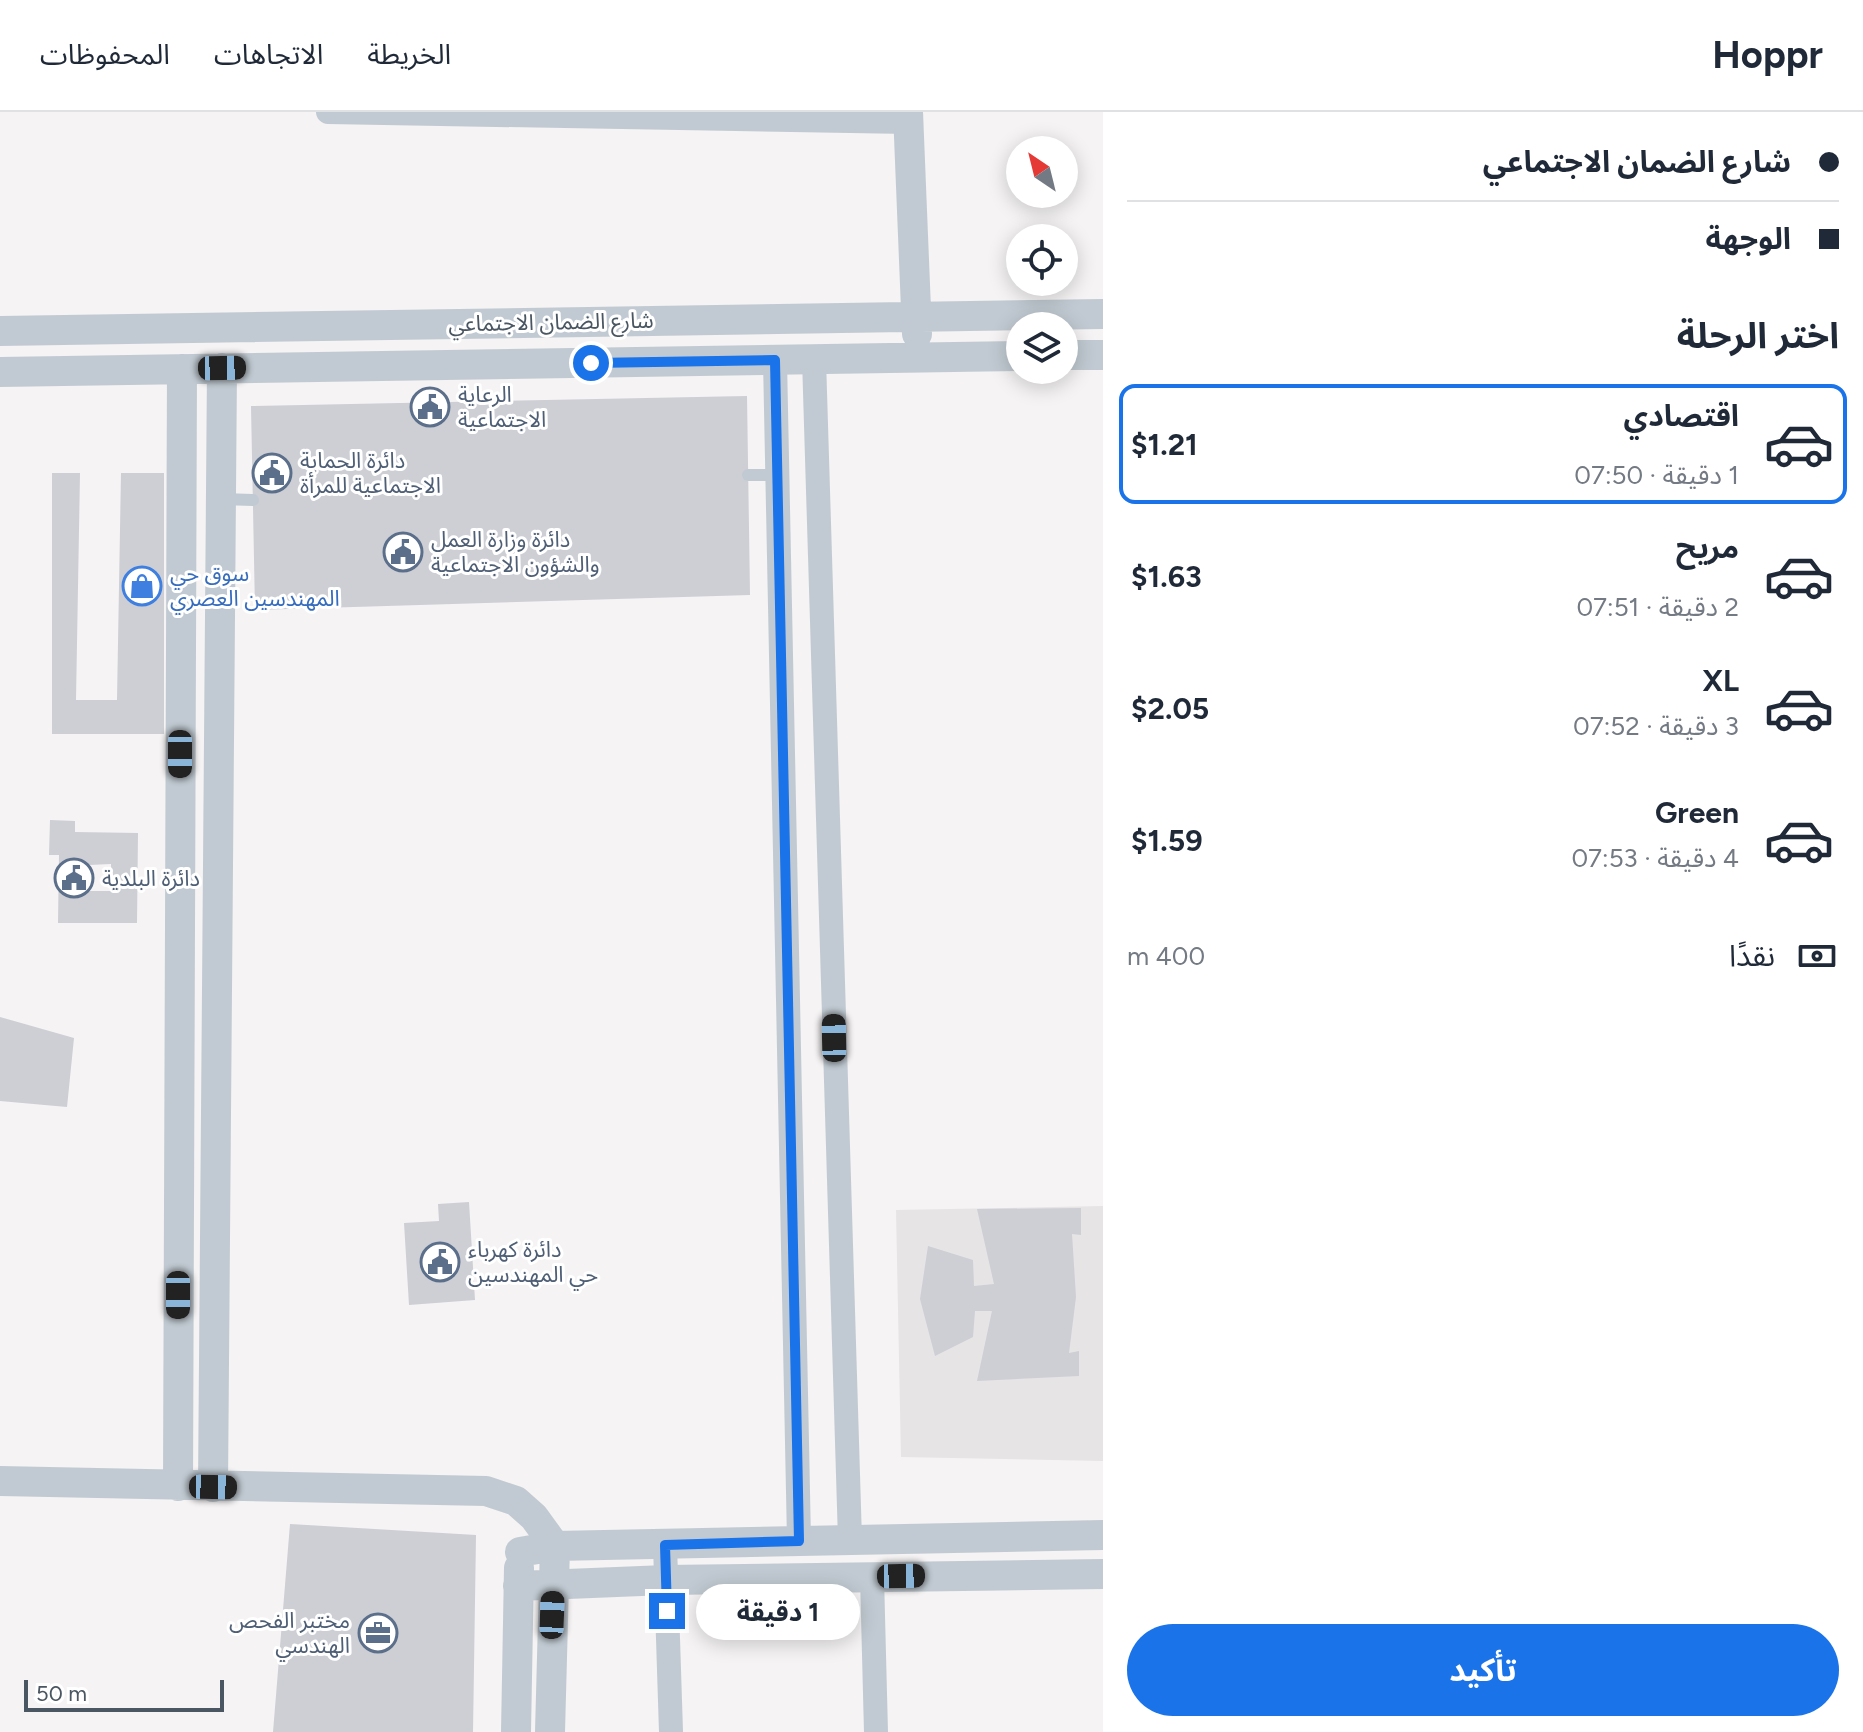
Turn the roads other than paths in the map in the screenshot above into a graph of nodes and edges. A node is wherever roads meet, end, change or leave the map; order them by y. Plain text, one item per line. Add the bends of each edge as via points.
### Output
1 (328, 112) edge
2 (909, 117) edge
3 (1103, 314) edge
4 (917, 317) junction
5 (0, 331) edge
6 (1078, 355) edge
7 (1103, 355) edge
8 (1006, 356) edge
9 (918, 357) junction
10 (814, 359) junction
11 (775, 360) junction
12 (222, 368) junction
13 (182, 369) junction
14 (0, 372) edge
15 (182, 404) junction
16 (222, 405) junction
17 (817, 473) junction
18 (748, 475) dead end
19 (776, 475) junction
20 (221, 499) junction
21 (253, 500) dead end
22 (0, 1481) edge
23 (178, 1486) junction
24 (213, 1487) junction
25 (534, 1517) junction
26 (1103, 1535) edge
27 (850, 1540) junction
28 (799, 1541) junction
29 (665, 1545) junction
30 (555, 1546) junction
31 (520, 1552) junction
32 (1103, 1574) edge
33 (872, 1577) junction
34 (666, 1580) junction
35 (518, 1586) junction
36 (553, 1586) junction
37 (516, 1732) edge
38 (550, 1732) edge
39 (671, 1732) edge
40 (876, 1732) edge

1 - 2 street
2 - 4 street
3 - 4 street, شارع الضمان الاجتماعي
4 - 5 street, شارع الضمان الاجتماعي
4 - 9 street
6 - 7 street
8 - 9 street, شارع الضمان الاجتماعي
9 - 10 street, شارع الضمان الاجتماعي
10 - 11 street, شارع الضمان الاجتماعي
10 - 17 street
11 - 12 street, شارع الضمان الاجتماعي
11 - 19 street
12 - 13 street, شارع الضمان الاجتماعي
12 - 16 street
13 - 14 street, شارع الضمان الاجتماعي
13 - 15 street
15 - 16 street
15 - 23 street
16 - 20 street
17 - 19 street
17 - 27 street
18 - 19 lane
19 - 28 street
20 - 21 lane
20 - 24 street
22 - 23 street
23 - 24 street
24 - 25 street via 486,1491 516,1501
25 - 30 street
25 - 31 street
26 - 27 street
27 - 28 street
28 - 29 street
29 - 30 street
29 - 34 street
30 - 31 street
30 - 36 street
31 - 35 street
32 - 33 street
33 - 34 street
33 - 40 street
34 - 36 street
34 - 39 street
35 - 36 street
35 - 37 street
36 - 38 street

